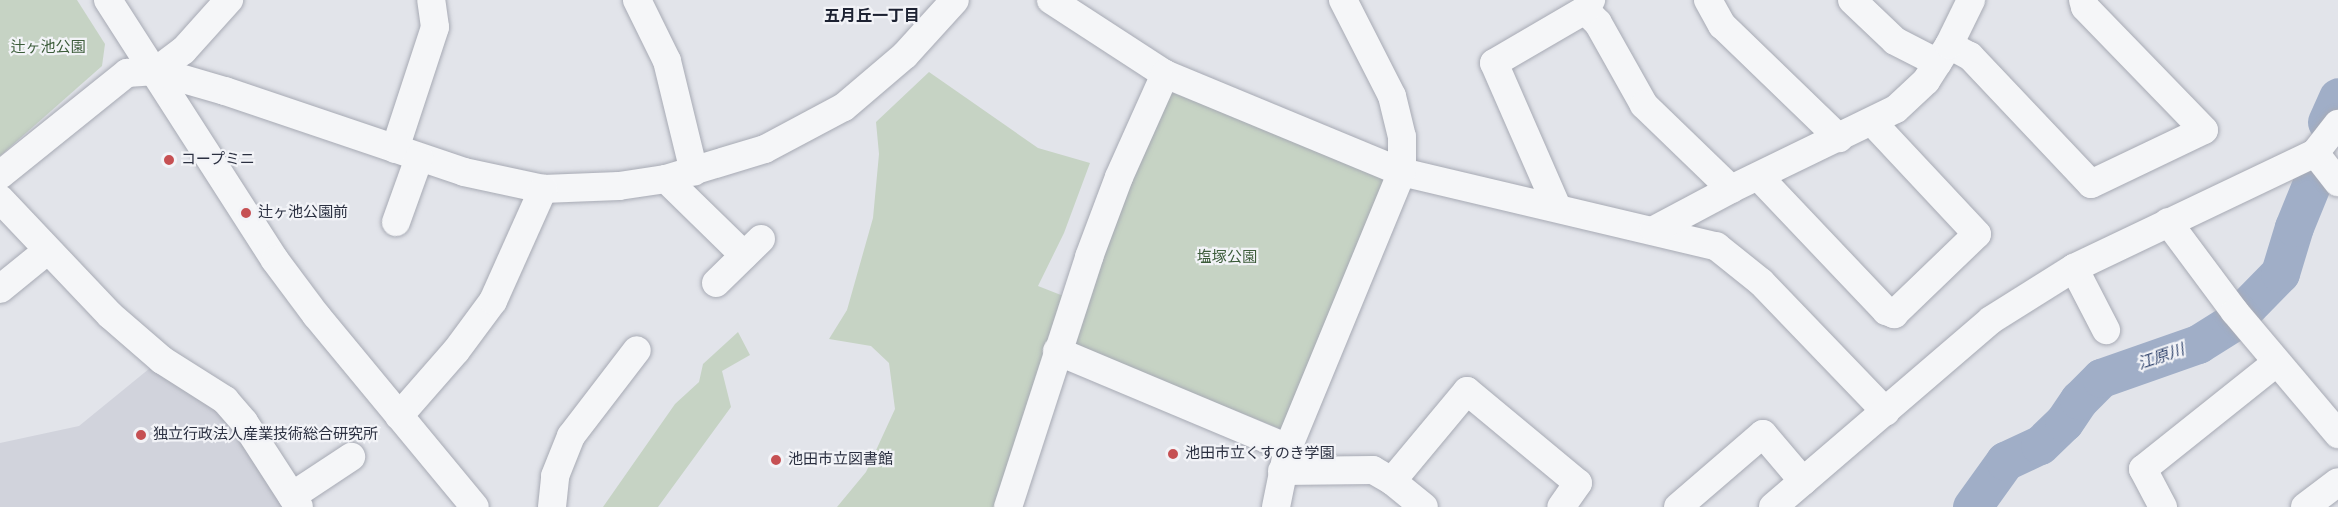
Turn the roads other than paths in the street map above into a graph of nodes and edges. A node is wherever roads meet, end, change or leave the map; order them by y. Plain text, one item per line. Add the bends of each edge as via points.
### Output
1 (108, 0) edge
2 (229, 0) edge
3 (431, 0) edge
4 (637, 0) edge
5 (955, 0) edge
6 (1051, 0) edge
7 (1343, 0) edge
8 (1708, 0) edge
9 (1852, 0) edge
10 (1971, 0) edge
11 (2083, 0) edge
12 (1588, 5) edge
13 (1943, 54) junction
14 (156, 71) junction
15 (1165, 74) junction
16 (1873, 123) junction
17 (2338, 124) edge
18 (1839, 138) junction
19 (407, 153) junction
20 (2315, 153) junction
21 (694, 172) junction
22 (1402, 172) junction
23 (0, 175) edge
24 (1759, 177) junction
25 (666, 179) junction
26 (2338, 182) edge
27 (543, 189) junction
28 (1731, 189) junction
29 (0, 199) edge
30 (1557, 207) junction
31 (396, 222) dead end
32 (2168, 222) junction
33 (1654, 230) junction
34 (47, 251) junction
35 (2074, 268) junction
36 (716, 283) dead end
37 (0, 289) edge
38 (2106, 330) dead end
39 (637, 350) dead end
40 (1057, 351) junction
41 (2277, 362) junction
42 (1886, 412) junction
43 (399, 416) junction
44 (2338, 434) edge
45 (351, 457) dead end
46 (1285, 459) junction
47 (1392, 481) junction
48 (1803, 481) junction
49 (2338, 482) edge
50 (296, 502) edge
51 (475, 507) edge
52 (552, 507) edge
53 (1008, 507) edge
54 (1276, 507) edge
55 (1424, 507) edge
56 (1561, 507) edge
57 (1678, 507) edge
58 (1773, 507) edge
59 (2163, 507) edge
60 (2306, 507) edge

1 - 14 street
2 - 14 street via 183,51
3 - 19 street via 435,27
4 - 21 street via 667,61
5 - 21 street via 905,55 844,107 765,149
6 - 15 street
7 - 22 street via 1392,96 1402,138
8 - 18 street via 1722,25
9 - 13 street via 1895,41
10 - 13 street
11 - 13 street via 2085,7 2204,130 2091,184 1970,56
12 - 28 street via 1644,105
12 - 30 street via 1494,63
13 - 16 street via 1926,81
14 - 19 street
14 - 23 street via 128,73
14 - 43 street via 276,260
15 - 22 street
15 - 40 street via 1119,177
16 - 18 street
16 - 24 street via 1977,234 1894,314 1886,311
17 - 20 street
18 - 24 street
19 - 27 street via 464,172
19 - 31 street
20 - 26 street
20 - 32 street
21 - 25 street
22 - 30 street
22 - 46 street
24 - 28 street
25 - 27 street via 620,186
25 - 36 street via 752,247
27 - 43 street via 493,301
28 - 33 street
29 - 34 street
30 - 33 street
32 - 35 street
32 - 41 street
33 - 42 street via 1716,246 1761,282
34 - 37 street
34 - 50 street via 110,315 162,360 225,400 244,422
35 - 38 street
35 - 42 street via 1991,320
39 - 52 street via 571,436 555,476
40 - 46 street
40 - 53 street
41 - 44 street
41 - 59 street via 2143,469
42 - 48 street
43 - 51 street
45 - 50 street
46 - 47 street via 1374,470
46 - 54 street
47 - 55 street
47 - 56 street via 1467,391 1578,483
48 - 57 street via 1763,434
48 - 58 street
49 - 60 street

